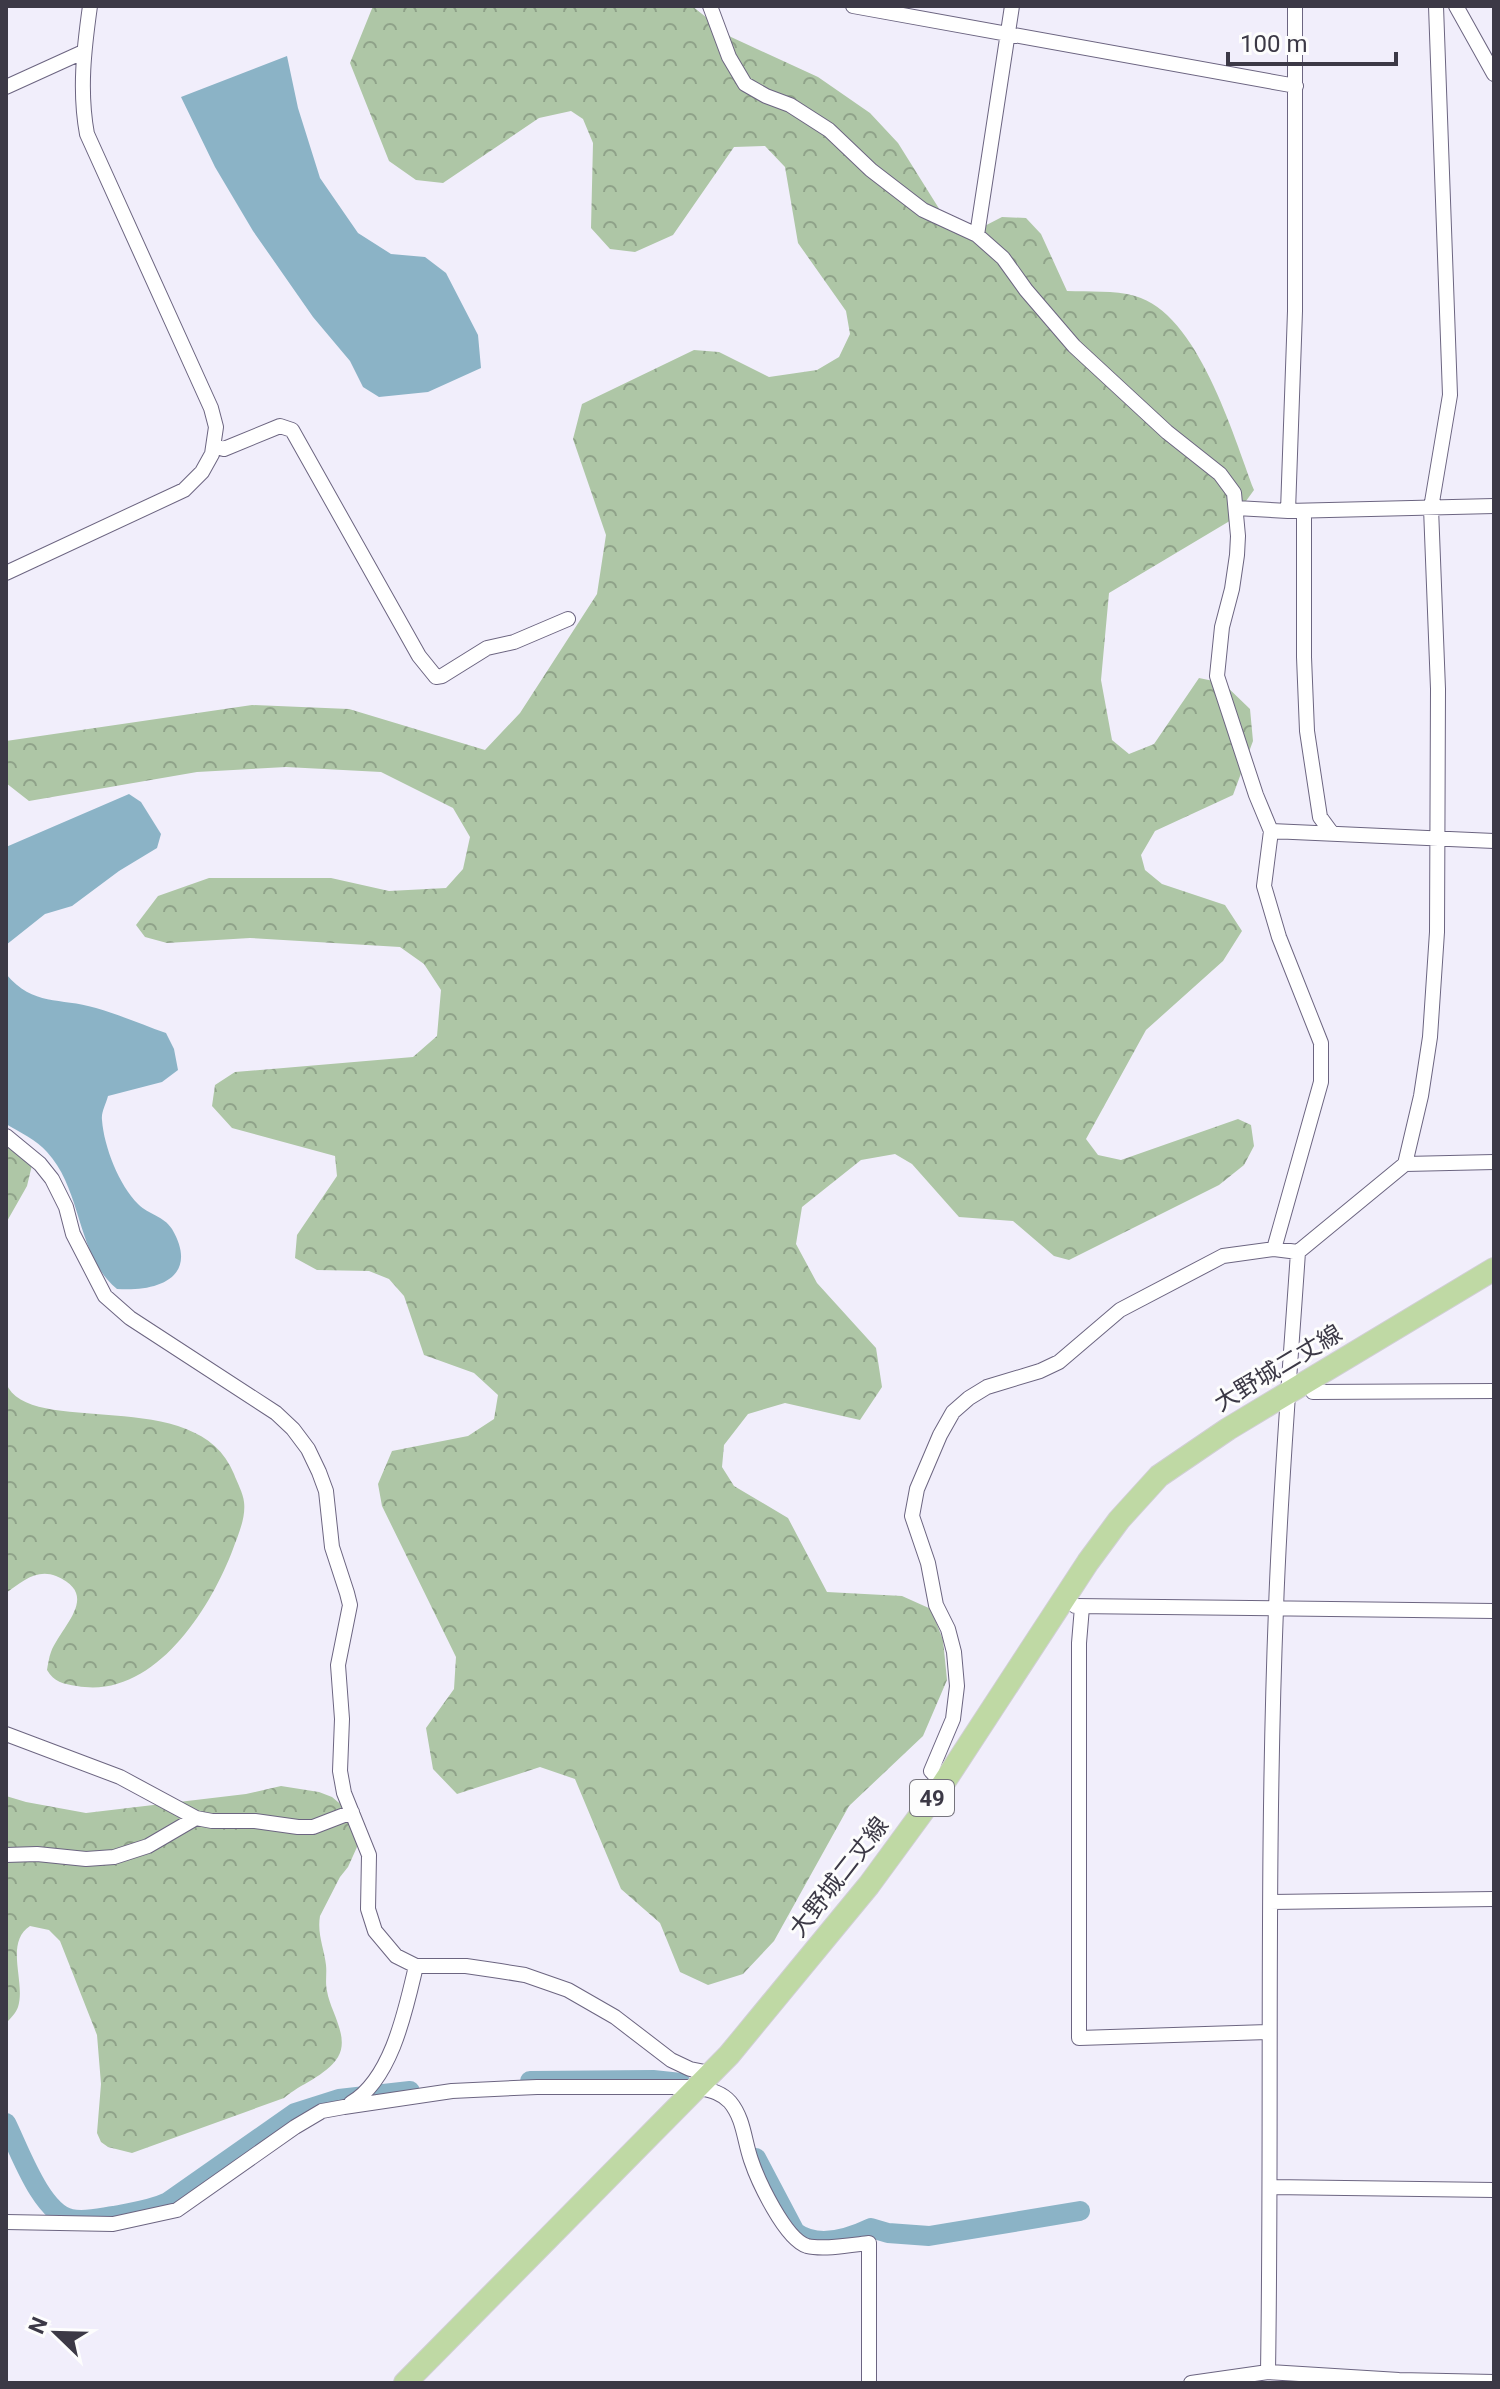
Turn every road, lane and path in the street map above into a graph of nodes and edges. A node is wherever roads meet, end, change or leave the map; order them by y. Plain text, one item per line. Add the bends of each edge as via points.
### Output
1 (90, 6) edge
2 (710, 6) edge
3 (853, 6) edge
4 (1012, 6) edge
5 (1295, 6) edge
6 (1436, 6) edge
7 (1456, 6) edge
8 (1007, 35) junction
9 (83, 52) junction
10 (1494, 74) edge
11 (1296, 86) junction
12 (6, 87) edge
13 (977, 235) junction
14 (214, 446) junction
15 (1494, 506) edge
16 (1236, 508) junction
17 (1431, 508) junction
18 (1288, 511) junction
19 (1304, 511) junction
20 (6, 573) edge
21 (568, 619) dead end
22 (1271, 831) junction
23 (1331, 832) junction
24 (1438, 840) junction
25 (1494, 841) edge
26 (6, 1136) edge
27 (1494, 1162) edge
28 (1405, 1164) junction
29 (1274, 1249) junction
30 (1298, 1252) junction
31 (1494, 1269) edge
32 (1298, 1386) junction
33 (1494, 1391) edge
34 (1071, 1605) junction
35 (1276, 1609) junction
36 (1494, 1611) edge
37 (6, 1734) edge
38 (943, 1784) junction
39 (352, 1812) junction
40 (196, 1818) junction
41 (6, 1855) edge
42 (1494, 1899) edge
43 (1271, 1902) junction
44 (416, 1966) junction
45 (1268, 2032) junction
46 (704, 2080) junction
47 (344, 2107) junction
48 (1271, 2187) junction
49 (1494, 2190) edge
50 (6, 2222) edge
51 (1268, 2372) junction
52 (1494, 2382) edge
53 (405, 2383) edge
54 (869, 2383) edge
55 (1191, 2383) edge

1 - 9 street
2 - 13 street via 745,84 829,130 923,210
3 - 8 street
4 - 8 street
5 - 11 street
6 - 17 street via 1450,395
7 - 10 street
8 - 11 street
8 - 13 street
9 - 12 street
9 - 14 street via 87,134 211,408
11 - 18 street
13 - 16 street via 1003,258 1074,346 1220,474 1234,493
14 - 20 street via 202,472 184,490
14 - 21 street via 224,449 280,426 292,430 419,656 436,677 487,648
15 - 17 street
16 - 18 street
16 - 22 street via 1237,555 1217,676
17 - 19 street
17 - 24 street
18 - 19 street
19 - 23 street via 1307,731 1320,817
22 - 23 street
22 - 29 street via 1264,886 1321,1043 1322,1064
23 - 24 street
24 - 25 street
24 - 28 street via 1430,1037
26 - 39 street via 52,1179 105,1296 130,1318 276,1413 308,1449 326,1491 332,1547 350,1605 338,1678 340,1771
27 - 28 street
28 - 30 street
29 - 30 street
29 - 38 street via 1223,1256 1120,1310 1059,1362 987,1387 953,1412 917,1489 912,1516 954,1652 953,1719 931,1771
30 - 32 street
31 - 32 main road, 大野城二丈線 / 49
32 - 33 street via 1313,1392
32 - 34 main road, 大野城二丈線 / 49 via 1159,1476 1119,1520
32 - 35 street
34 - 35 street
34 - 38 main road, 大野城二丈線 / 49
34 - 45 street via 1079,1643 1079,2038
35 - 36 street
35 - 43 street
37 - 40 street via 120,1777
38 - 46 main road, 大野城二丈線 / 49 via 869,1885
39 - 40 street via 313,1827
39 - 44 street via 369,1855 370,1922 396,1956
40 - 41 street via 148,1846 114,1857
42 - 43 street
43 - 45 street
44 - 46 street via 513,1973 568,1990
44 - 47 street via 383,2066 368,2091
45 - 48 street
46 - 47 street via 452,2091
46 - 53 main road, 大野城二丈線 / 49
46 - 54 street via 729,2102 743,2126 750,2159 790,2235 807,2246 869,2243
47 - 50 street via 322,2111 295,2127 177,2210 113,2224
48 - 49 street
48 - 51 street
51 - 52 street
51 - 55 street

